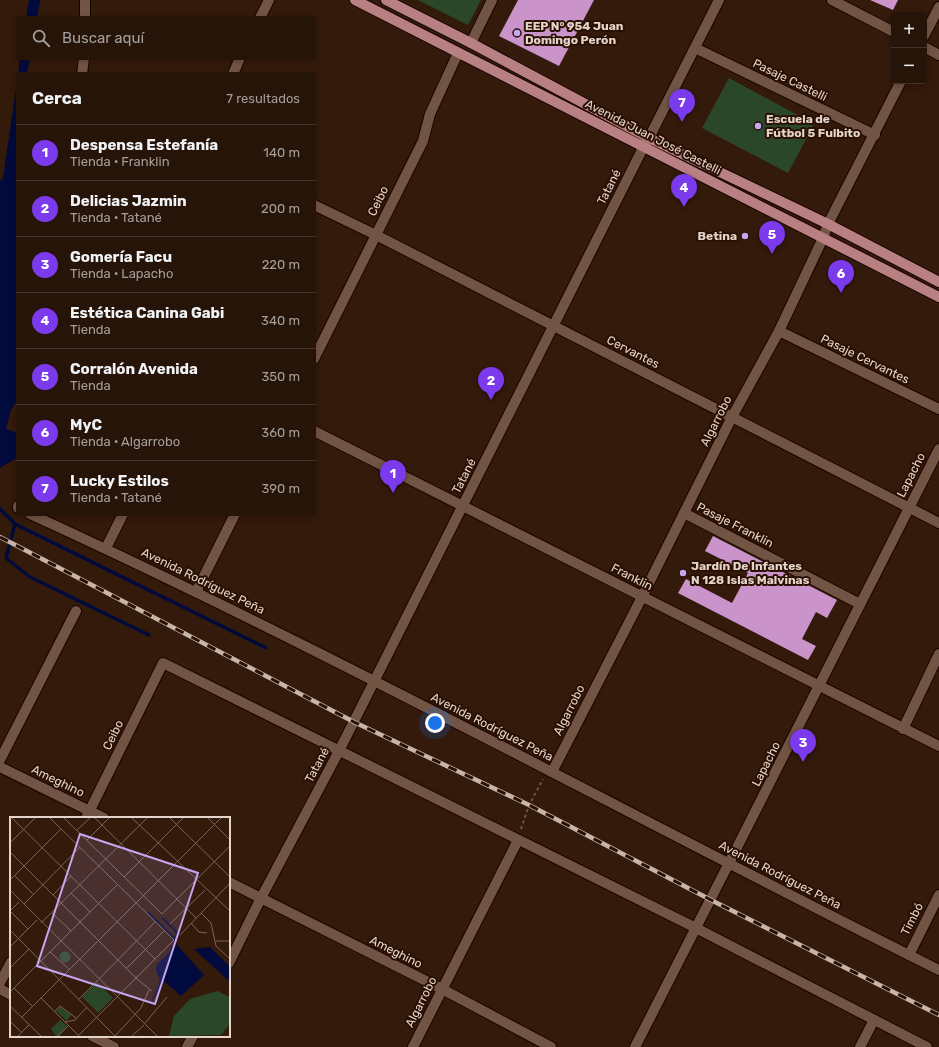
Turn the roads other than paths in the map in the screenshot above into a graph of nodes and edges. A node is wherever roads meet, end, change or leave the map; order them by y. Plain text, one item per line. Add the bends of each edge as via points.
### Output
1 (85, 0) edge
2 (268, 0) edge
3 (355, 0) edge
4 (386, 0) edge
5 (492, 0) edge
6 (719, 0) edge
7 (832, 0) edge
8 (939, 7) edge
9 (85, 16) edge
10 (261, 16) edge
11 (891, 30) edge
12 (927, 30) edge
13 (471, 43) junction
14 (695, 48) junction
15 (926, 48) edge
16 (458, 53) junction
17 (939, 55) edge
18 (84, 60) edge
19 (239, 60) edge
20 (82, 72) edge
21 (234, 72) edge
22 (900, 84) edge
23 (875, 135) junction
24 (647, 142) junction
25 (316, 206) edge
26 (828, 224) junction
27 (376, 235) junction
28 (823, 238) junction
29 (939, 282) edge
30 (939, 297) edge
31 (553, 326) junction
32 (779, 331) junction
33 (316, 354) edge
34 (939, 410) edge
35 (732, 417) junction
36 (316, 432) edge
37 (939, 449) edge
38 (463, 506) junction
39 (909, 508) junction
40 (684, 513) junction
41 (34, 516) edge
42 (122, 516) edge
43 (234, 516) edge
44 (939, 523) edge
45 (106, 548) junction
46 (196, 592) junction
47 (642, 597) junction
48 (860, 604) junction
49 (76, 612) dead end
50 (939, 654) edge
51 (374, 680) junction
52 (820, 686) junction
53 (902, 729) junction
54 (939, 746) edge
55 (339, 751) junction
56 (0, 760) edge
57 (0, 767) edge
58 (552, 772) junction
59 (88, 814) edge
60 (100, 817) edge
61 (518, 840) junction
62 (730, 864) junction
63 (230, 882) edge
64 (939, 895) edge
65 (261, 898) junction
66 (696, 928) junction
67 (909, 955) junction
68 (230, 961) edge
69 (10, 964) edge
70 (939, 970) edge
71 (0, 983) edge
72 (0, 989) edge
73 (442, 989) junction
74 (10, 994) edge
75 (874, 1020) junction
76 (94, 1037) edge
77 (192, 1037) edge
78 (114, 1047) edge
79 (187, 1047) edge
80 (412, 1047) edge
81 (551, 1047) edge
82 (635, 1047) edge
83 (860, 1047) edge
84 (927, 1047) edge

1 - 9 street
2 - 10 street
3 - 16 main road, Avenida Juan José Castelli
4 - 13 main road, Avenida Juan José Castelli
5 - 13 street
6 - 14 street, Tatané
7 - 11 street
8 - 12 street
13 - 24 main road, Avenida Juan José Castelli
14 - 23 street, Pasaje Castelli
14 - 24 street, Tatané
15 - 17 street
16 - 24 main road, Avenida Juan José Castelli
16 - 27 street, Ceibo via 430,114 423,141
18 - 20 street
19 - 21 street
22 - 23 street, Algarrobo
23 - 26 street, Algarrobo
24 - 26 main road, Avenida Juan José Castelli
24 - 28 main road, Avenida Juan José Castelli
24 - 31 street, Tatané
25 - 27 street, Cervantes
26 - 28 street, Algarrobo
26 - 29 main road, Avenida Juan José Castelli
27 - 31 street, Cervantes
27 - 33 street, Ceibo
28 - 30 main road, Avenida Juan José Castelli
28 - 32 street, Algarrobo
31 - 35 street, Cervantes
31 - 38 street, Tatané
32 - 34 street, Pasaje Cervantes
32 - 35 street, Algarrobo
35 - 39 street, Cervantes
35 - 40 street, Algarrobo
36 - 38 street, Franklin
37 - 39 street, Lapacho
38 - 47 street, Franklin
38 - 51 street, Tatané
39 - 44 street, Cervantes
39 - 48 street, Lapacho
40 - 47 street, Algarrobo
40 - 48 street, Pasaje Franklin
41 - 45 street, Avenida Rodríguez Peña
42 - 45 street
43 - 46 street
45 - 46 street, Avenida Rodríguez Peña
46 - 51 street, Avenida Rodríguez Peña
47 - 52 street, Franklin
47 - 58 street, Algarrobo
48 - 52 street, Lapacho
49 - 56 street
50 - 53 street
51 - 55 street, Tatané
51 - 58 street, Avenida Rodríguez Peña
52 - 53 street, Franklin
52 - 62 street, Lapacho
53 - 54 street, Franklin
55 - 59 street, Ceibo via 163,663
55 - 61 street
55 - 65 street, Tatané
57 - 59 street, Ameghino
58 - 62 street, Avenida Rodríguez Peña
59 - 60 street, Ameghino
61 - 66 street
61 - 73 street, Algarrobo
62 - 66 street, Lapacho
62 - 67 street, Avenida Rodríguez Peña
63 - 65 street, Ameghino
64 - 67 street, Timbó
65 - 68 street, Tatané
65 - 73 street, Ameghino
66 - 75 street
66 - 82 street, Lapacho
67 - 70 street, Avenida Rodríguez Peña
69 - 71 street
72 - 74 street
73 - 80 street, Algarrobo
73 - 81 street, Ameghino
75 - 83 street
75 - 84 street
76 - 78 street
77 - 79 street

